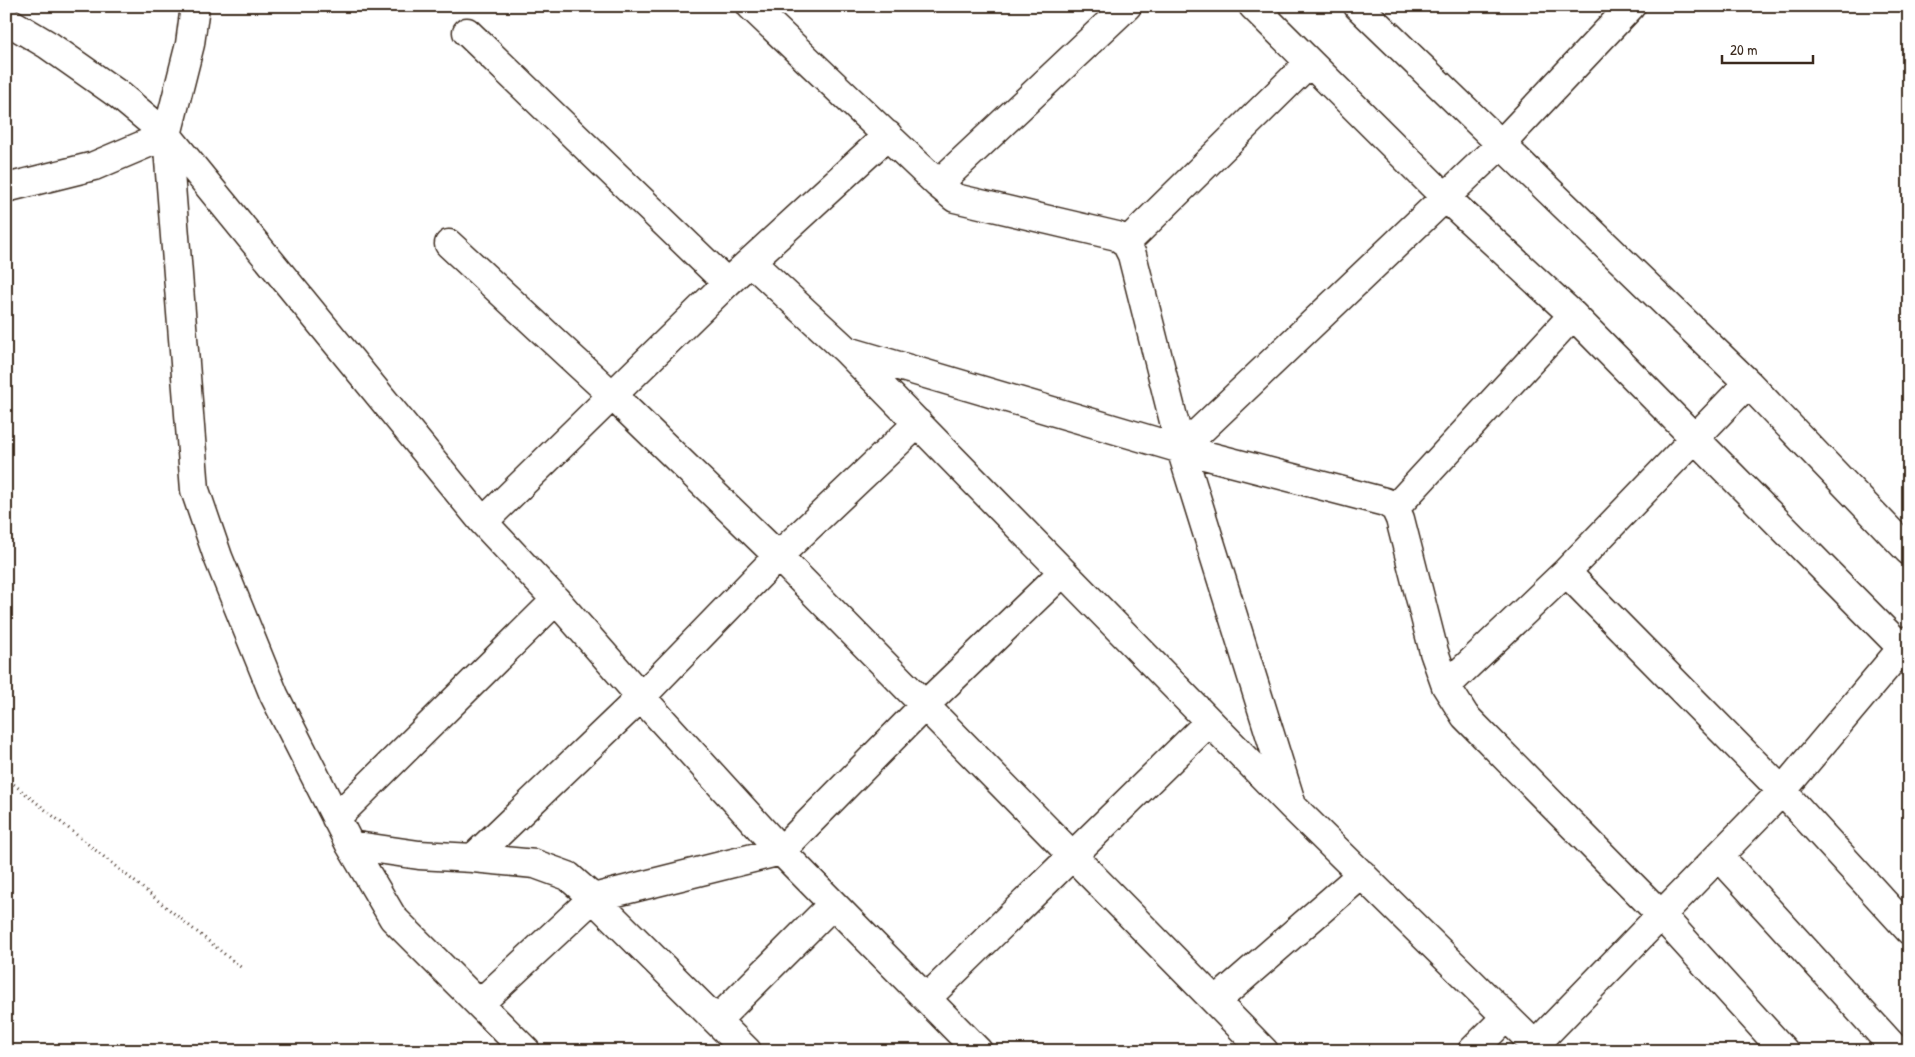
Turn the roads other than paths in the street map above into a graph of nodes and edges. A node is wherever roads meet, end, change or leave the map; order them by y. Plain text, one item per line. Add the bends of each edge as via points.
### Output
1 (195, 6) edge
2 (751, 6) edge
3 (1127, 6) edge
4 (1253, 6) edge
5 (1358, 6) edge
6 (1631, 6) edge
7 (6, 20) edge
8 (467, 32) dead end
9 (1308, 63) junction
10 (167, 135) junction
11 (888, 135) junction
12 (1500, 145) junction
13 (938, 184) junction
14 (6, 188) edge
15 (1445, 197) junction
16 (1126, 243) junction
17 (448, 244) dead end
18 (751, 262) junction
19 (727, 283) junction
20 (1573, 315) junction
21 (846, 350) junction
22 (1748, 384) junction
23 (613, 396) junction
24 (918, 424) junction
25 (1694, 439) junction
26 (1181, 449) junction
27 (1395, 508) junction
28 (482, 522) junction
29 (1909, 551) edge
30 (778, 556) junction
31 (1063, 572) junction
32 (1566, 572) junction
33 (556, 600) junction
34 (1906, 644) edge
35 (1446, 686) junction
36 (641, 698) junction
37 (924, 706) junction
38 (1210, 722) junction
39 (1782, 791) junction
40 (1292, 806) junction
41 (336, 818) junction
42 (350, 845) junction
43 (781, 851) junction
44 (1072, 856) junction
45 (1718, 856) junction
46 (473, 858) junction
47 (1362, 874) junction
48 (594, 898) junction
49 (833, 904) junction
50 (1661, 914) junction
51 (1909, 930) edge
52 (927, 998) junction
53 (1216, 1001) junction
54 (479, 1004) junction
55 (1506, 1017) junction
56 (717, 1020) junction
57 (1538, 1048) edge
58 (526, 1051) edge
59 (747, 1051) edge
60 (978, 1051) edge
61 (1264, 1051) edge
62 (1472, 1051) edge
63 (1784, 1051) edge
64 (1897, 1051) edge

1 - 10 street via 190,44
2 - 11 street
3 - 13 street
4 - 9 street
5 - 12 street
6 - 12 street
7 - 10 street via 119,95
8 - 19 street
9 - 15 street
9 - 16 street
10 - 14 street via 94,166
10 - 28 street
10 - 41 street via 195,490 218,557 274,695
11 - 13 street
11 - 18 street
12 - 15 street
12 - 22 street
13 - 16 street via 955,198 1117,236
15 - 20 street
15 - 26 street
16 - 26 street via 1132,254
17 - 23 street
18 - 19 street
18 - 21 street
19 - 23 street
20 - 25 street
20 - 27 street
21 - 24 street
21 - 26 street
22 - 25 street
22 - 29 street
23 - 28 street
23 - 30 street
24 - 30 street
24 - 31 street
25 - 32 street
25 - 34 street
26 - 27 street via 1385,502
26 - 40 street
27 - 35 street
28 - 33 street
30 - 36 street
30 - 37 street
31 - 37 street
31 - 38 street
32 - 35 street
32 - 39 street
33 - 36 street
33 - 41 street
34 - 39 street
35 - 50 street via 1465,716
36 - 43 street
36 - 46 street
37 - 43 street
37 - 44 street
38 - 40 street
38 - 44 street
39 - 45 street
39 - 51 street
40 - 47 street
41 - 42 street
42 - 46 street via 419,855
42 - 54 street via 393,918
43 - 48 street
43 - 49 street
44 - 52 street
44 - 53 street
45 - 50 street
45 - 64 street
46 - 48 street via 535,864 568,876
47 - 53 street
47 - 55 street
48 - 54 street
48 - 56 street
49 - 52 street
49 - 56 street
50 - 57 street
50 - 63 street
52 - 60 street
53 - 61 street
54 - 58 street
55 - 57 street
55 - 62 street
56 - 59 street

